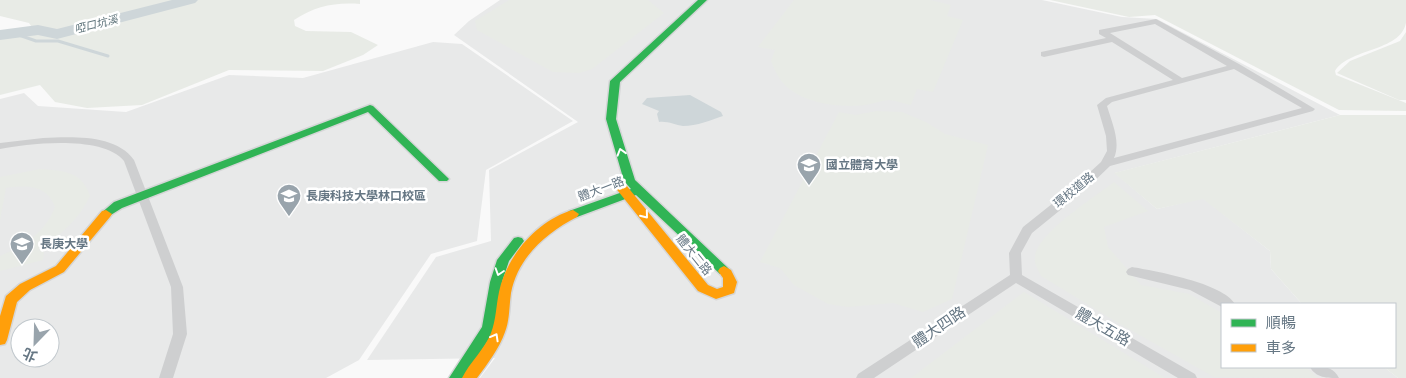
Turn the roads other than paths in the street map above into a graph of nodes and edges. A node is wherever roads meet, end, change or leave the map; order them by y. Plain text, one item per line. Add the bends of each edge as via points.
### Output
1 (694, 0) edge
2 (703, 0) edge
3 (1113, 39) junction
4 (1044, 54) dead end
5 (1236, 66) junction
6 (1181, 81) junction
7 (0, 146) edge
8 (1106, 164) junction
9 (443, 180) dead end
10 (629, 188) junction
11 (142, 196) junction
12 (1132, 272) dead end
13 (1016, 277) junction
14 (1227, 303) edge
15 (0, 340) edge
16 (1318, 368) edge
17 (166, 378) edge
18 (456, 378) edge
19 (469, 378) edge
20 (863, 378) edge
21 (1190, 378) edge
22 (1332, 378) edge

1 - 10 street, 體大一路 via 608,79 601,119
10 -> 2 street, 體大一路 via 610,119 615,81
3 - 4 street
3 - 5 street via 1102,32 1156,21
3 - 6 street
5 - 6 street
5 - 8 street via 1310,108
6 - 8 street, 環校道路 via 1109,100 1102,105 1111,136 1112,151
7 - 11 street via 63,140 98,144 121,151 129,160
8 - 13 street, 環校道路 via 1027,230 1015,254
9 - 11 street via 370,108
10 -> 10 street, 體大二路 via 703,288 717,295 729,290 729,275
10 -> 18 street, 體大一路 via 549,216 518,242 501,267 489,328
19 -> 10 street, 體大一路 via 499,330 506,285 516,259 527,243 542,230
11 - 15 street via 118,204 104,215 60,269 24,287 11,300
11 - 17 street via 177,287 180,334
12 - 14 street via 1166,278 1215,294
13 - 20 street, 體大四路
13 - 21 street, 體大五路
16 - 22 street

